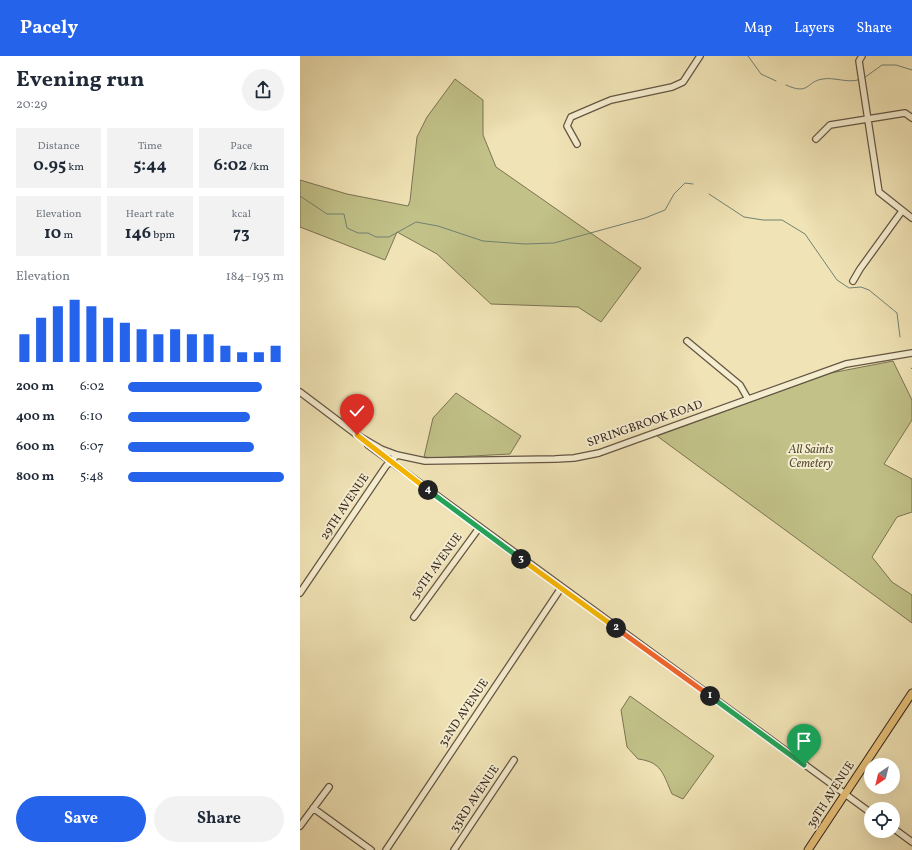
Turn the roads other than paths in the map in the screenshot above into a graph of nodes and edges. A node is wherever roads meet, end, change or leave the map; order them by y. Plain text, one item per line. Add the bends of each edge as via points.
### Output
1 (700, 56) edge
2 (862, 56) edge
3 (912, 118) edge
4 (867, 119) junction
5 (816, 139) dead end
6 (576, 144) dead end
7 (902, 211) junction
8 (912, 218) edge
9 (853, 281) dead end
10 (687, 341) dead end
11 (912, 353) edge
12 (300, 392) edge
13 (748, 399) junction
14 (357, 435) junction
15 (397, 455) junction
16 (390, 462) junction
17 (479, 528) junction
18 (561, 588) junction
19 (300, 593) edge
20 (414, 617) dead end
21 (912, 693) edge
22 (514, 760) dead end
23 (329, 787) dead end
24 (845, 795) junction
25 (313, 808) junction
26 (864, 808) edge
27 (300, 826) edge
28 (900, 833) edge
29 (912, 842) edge
30 (371, 850) edge
31 (386, 850) edge
32 (454, 850) edge
33 (808, 850) edge

1 - 6 street via 682,82 661,91 611,100 571,117 566,126
2 - 4 street via 859,61
3 - 4 street via 904,113
4 - 5 street via 830,125
4 - 7 street via 879,192
7 - 8 street
7 - 9 street
10 - 13 street via 740,385
11 - 13 street, SPRINGBROOK ROAD via 846,364
12 - 14 street, SPRINGBROOK ROAD
13 - 15 street, SPRINGBROOK ROAD via 586,456 546,460 435,461
14 - 15 street, SPRINGBROOK ROAD
14 - 16 street
15 - 16 street, 29TH AVENUE
16 - 17 street
16 - 19 street, 29TH AVENUE
17 - 18 street
17 - 20 street, 30TH AVENUE
18 - 24 street
18 - 31 street, 32ND AVENUE
21 - 24 main road, 39TH AVENUE
22 - 32 street, 33RD AVENUE
23 - 25 street
24 - 26 street
24 - 33 main road, 39TH AVENUE
25 - 27 street
25 - 30 street
28 - 29 street

